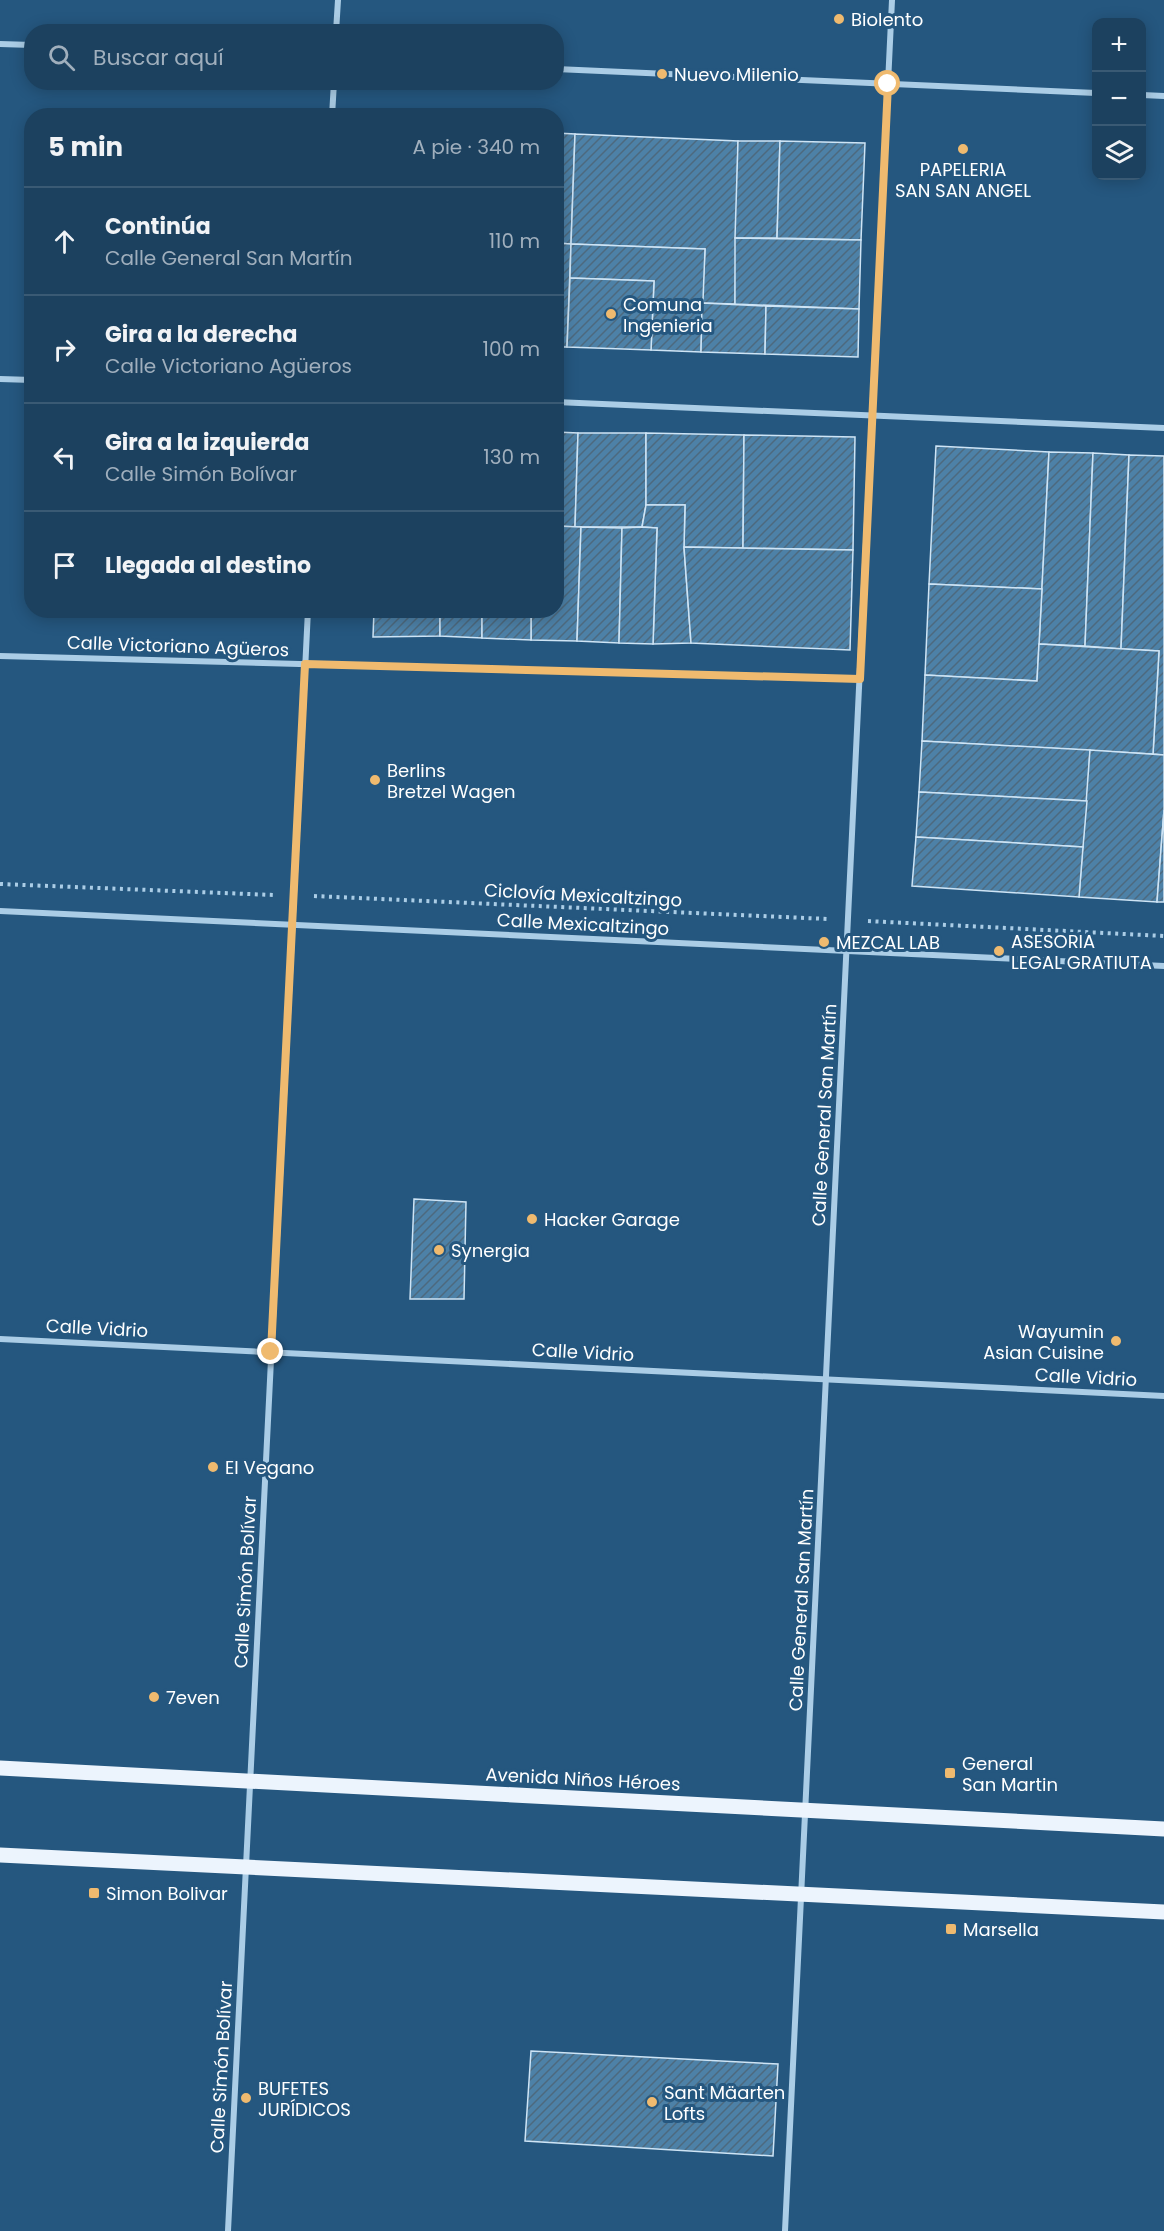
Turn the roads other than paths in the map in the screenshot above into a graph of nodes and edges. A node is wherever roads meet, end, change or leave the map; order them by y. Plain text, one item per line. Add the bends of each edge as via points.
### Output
1 (338, 0) edge
2 (892, 0) edge
3 (336, 24) edge
4 (0, 44) edge
5 (24, 45) edge
6 (564, 69) edge
7 (888, 84) junction
8 (334, 90) edge
9 (1092, 93) edge
10 (1146, 95) edge
11 (1164, 96) edge
12 (332, 108) edge
13 (0, 379) edge
14 (24, 380) edge
15 (564, 402) edge
16 (872, 415) junction
17 (1164, 428) edge
18 (308, 618) edge
19 (0, 656) edge
20 (305, 664) junction
21 (860, 679) junction
22 (0, 911) edge
23 (292, 926) junction
24 (847, 951) junction
25 (1164, 966) edge
26 (0, 1338) edge
27 (271, 1352) junction
28 (826, 1379) junction
29 (1164, 1396) edge
30 (0, 1768) edge
31 (250, 1781) junction
32 (806, 1810) junction
33 (1164, 1829) edge
34 (0, 1855) edge
35 (246, 1867) junction
36 (802, 1894) junction
37 (1164, 1912) edge
38 (228, 2231) edge
39 (786, 2231) edge

1 - 3 street
2 - 7 street, Calle General San Martín
4 - 5 street
6 - 7 street
7 - 9 street
7 - 16 street, Calle General San Martín
8 - 12 street
10 - 11 street
13 - 14 street
15 - 16 street
16 - 17 street
16 - 21 street, Calle General San Martín
18 - 20 street, Calle Simón Bolívar
19 - 20 street, Calle Victoriano Agüeros
20 - 21 street, Calle Victoriano Agüeros
20 - 23 street, Calle Simón Bolívar
21 - 24 street, Calle General San Martín
22 - 23 street, Calle Mexicaltzingo
23 - 24 street, Calle Mexicaltzingo
23 - 27 street, Calle Simón Bolívar
24 - 25 street, Calle Mexicaltzingo
24 - 28 street, Calle General San Martín
26 - 27 street, Calle Vidrio
27 - 28 street, Calle Vidrio
27 - 31 street, Calle Simón Bolívar
28 - 29 street, Calle Vidrio
28 - 32 street, Calle General San Martín
30 - 31 main road, Avenida Niños Héroes
31 - 32 main road, Avenida Niños Héroes
31 - 35 street, Calle Simón Bolívar
32 - 33 main road, Avenida Niños Héroes
32 - 36 street, Calle General San Martín
34 - 35 main road
35 - 36 main road
35 - 38 street, Calle Simón Bolívar
36 - 37 main road
36 - 39 street, Calle General San Martín

